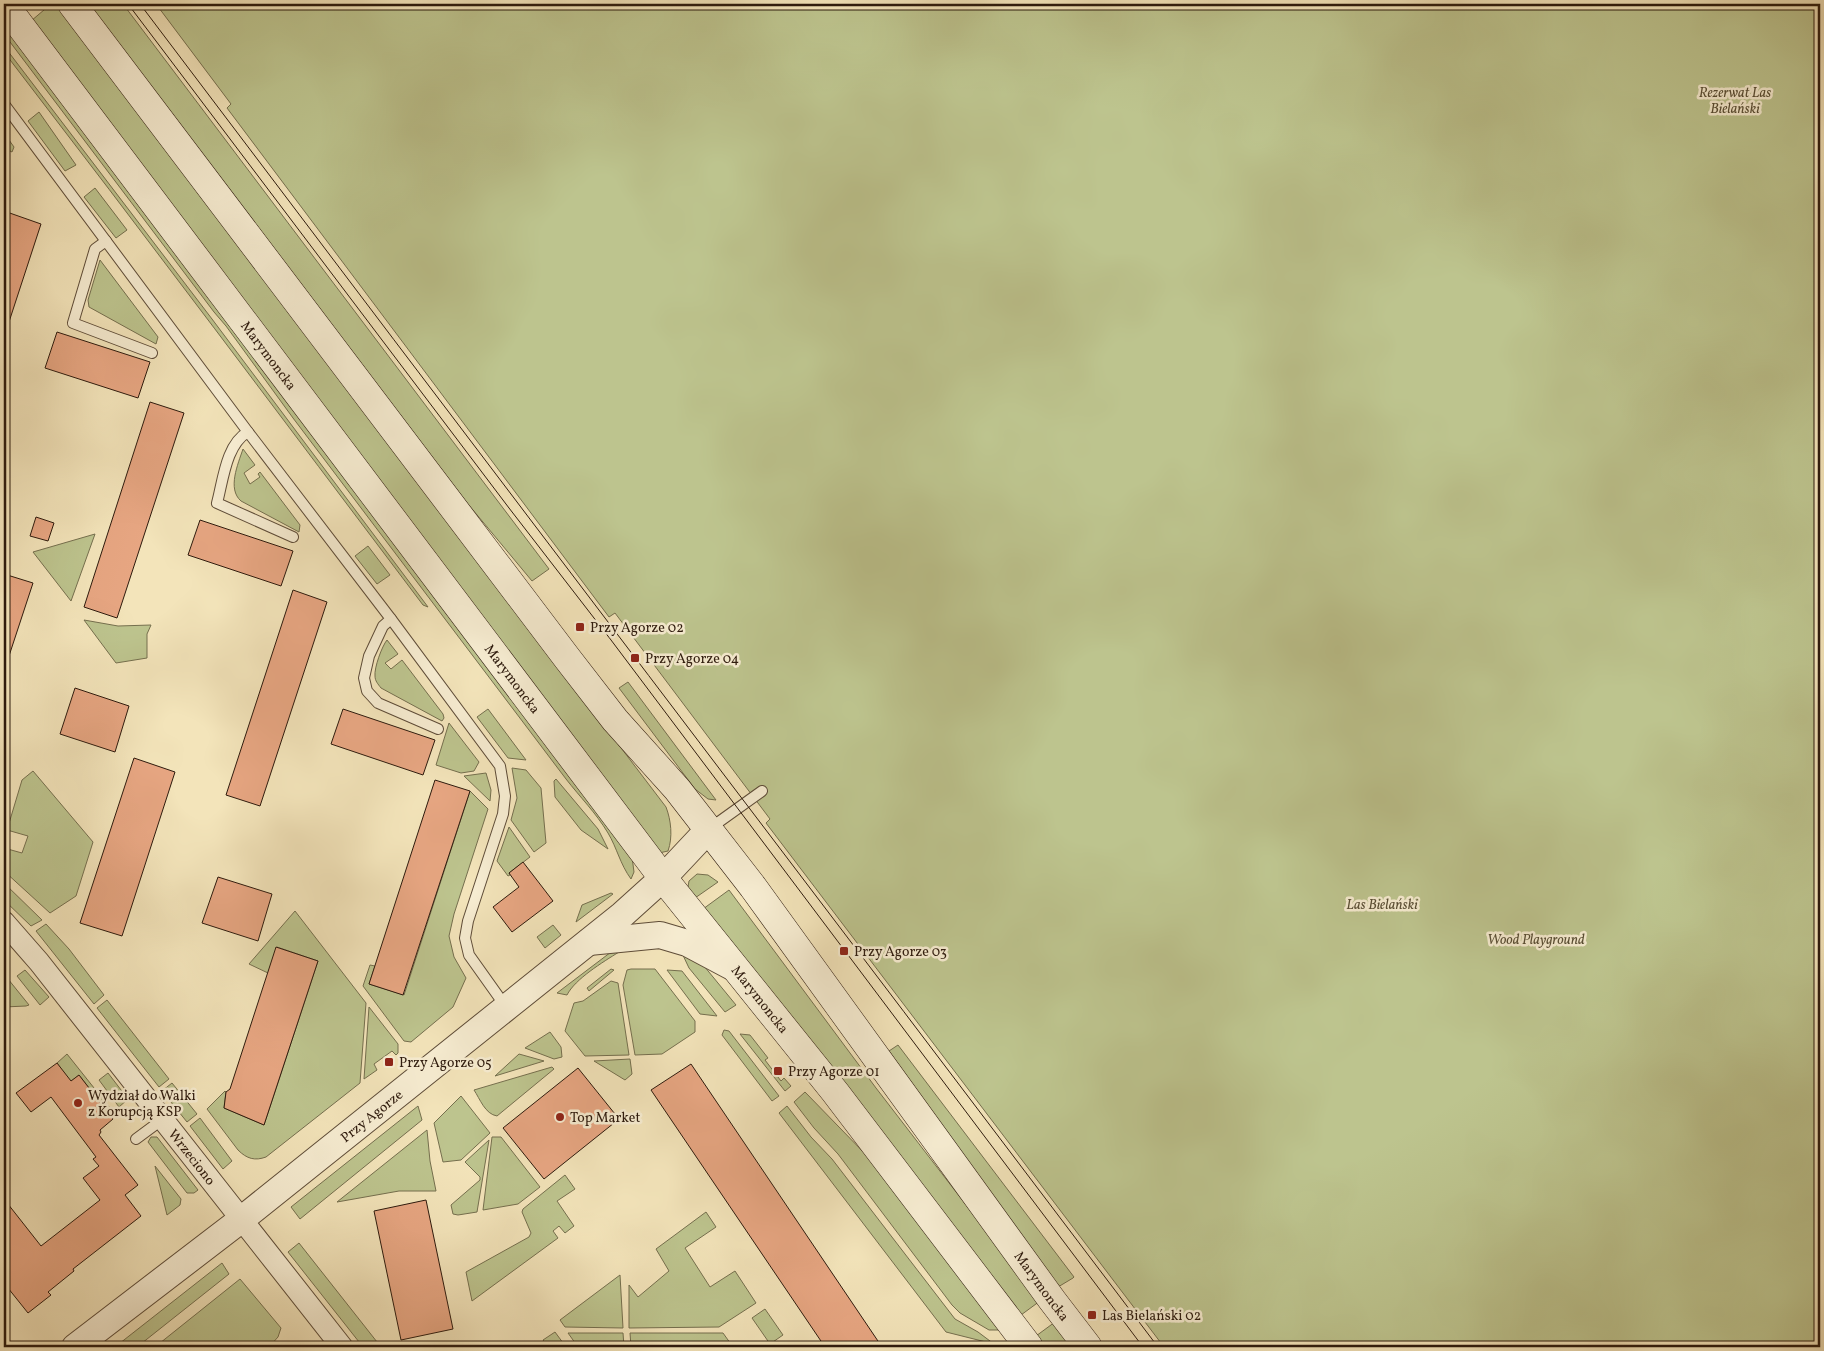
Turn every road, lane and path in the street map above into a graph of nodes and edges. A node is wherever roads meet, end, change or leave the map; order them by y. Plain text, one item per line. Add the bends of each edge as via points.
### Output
1 (4, 4) edge
2 (72, 4) edge
3 (4, 104) edge
4 (106, 240) junction
5 (152, 353) dead end
6 (248, 432) junction
7 (293, 537) dead end
8 (391, 619) junction
9 (438, 729) dead end
10 (762, 791) dead end
11 (709, 829) junction
12 (663, 878) junction
13 (4, 922) edge
14 (589, 942) junction
15 (734, 968) junction
16 (506, 1007) junction
17 (163, 1119) junction
18 (136, 1139) dead end
19 (242, 1218) junction
20 (76, 1347) edge
21 (342, 1347) edge
22 (1029, 1347) edge
23 (1088, 1347) edge

1 - 12 main road, Marymoncka
2 - 11 main road, Marymoncka via 579,674
3 - 4 lane
4 - 5 lane via 95,249 73,323
4 - 6 lane
6 - 7 lane via 240,437 232,450 217,504
6 - 8 lane
8 - 9 lane via 383,626 369,656 364,678 367,691 378,703
8 - 16 lane via 500,766 505,796 503,814 465,938 469,955
10 - 11 lane
11 - 12 street, Przy Agorze
11 - 23 main road, Marymoncka
12 - 14 street, Przy Agorze
12 - 15 main road, Marymoncka
13 - 17 street, Wrzeciono
14 - 15 street via 660,935 687,944
14 - 16 street, Przy Agorze
15 - 22 main road, Marymoncka via 834,1092
16 - 19 street, Przy Agorze
17 - 18 lane
17 - 19 street, Wrzeciono
19 - 20 street, Przy Agorze
19 - 21 street, Wrzeciono

